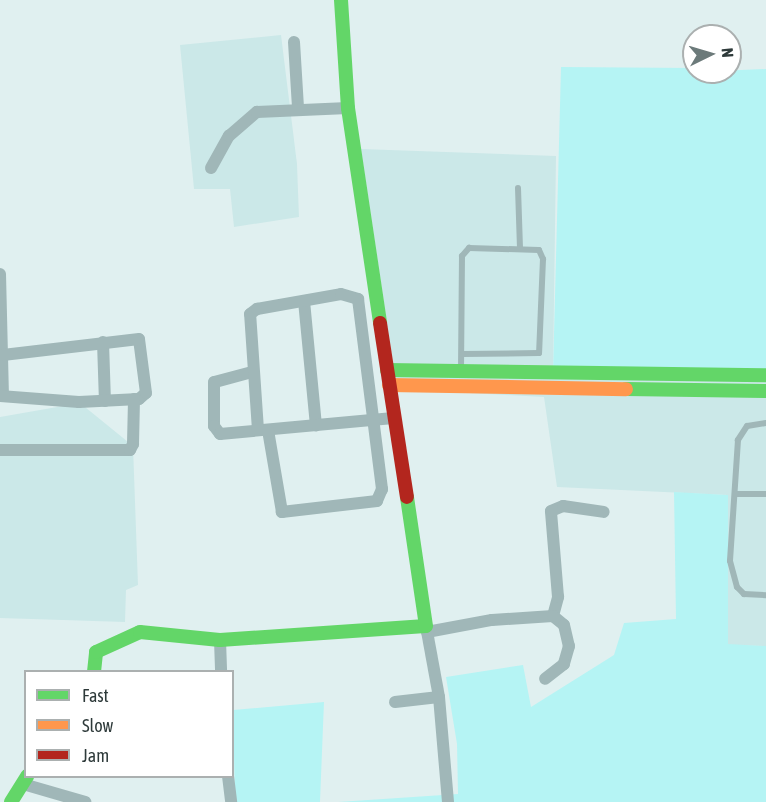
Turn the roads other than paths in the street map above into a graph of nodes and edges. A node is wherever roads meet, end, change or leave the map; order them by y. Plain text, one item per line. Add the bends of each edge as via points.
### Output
1 (341, 0) edge
2 (294, 42) dead end
3 (298, 107) junction
4 (348, 108) junction
5 (211, 168) dead end
6 (518, 188) dead end
7 (520, 249) junction
8 (0, 274) edge
9 (304, 301) junction
10 (103, 342) junction
11 (462, 354) junction
12 (3, 355) junction
13 (534, 355) junction
14 (387, 370) junction
15 (252, 372) junction
16 (461, 373) junction
17 (535, 373) junction
18 (602, 373) junction
19 (766, 375) edge
20 (389, 385) junction
21 (601, 388) junction
22 (766, 391) edge
23 (1, 396) edge
24 (134, 399) junction
25 (105, 400) junction
26 (393, 418) junction
27 (373, 420) junction
28 (766, 423) edge
29 (316, 425) junction
30 (263, 430) junction
31 (0, 450) edge
32 (736, 494) junction
33 (766, 494) edge
34 (604, 512) dead end
35 (766, 595) edge
36 (553, 616) junction
37 (426, 629) junction
38 (220, 640) junction
39 (94, 670) edge
40 (221, 670) edge
41 (545, 679) dead end
42 (439, 697) junction
43 (395, 702) dead end
44 (228, 778) edge
45 (25, 780) edge
46 (11, 802) edge
47 (85, 802) edge
48 (231, 802) edge
49 (448, 802) edge

1 - 4 street
2 - 3 street
3 - 4 street
3 - 5 street via 256,112 229,136
4 - 14 street
6 - 7 lane
7 - 11 lane via 470,248 462,256
7 - 13 lane via 539,250 543,259 541,351
8 - 12 street
9 - 15 street via 257,309 250,314
9 - 27 street via 341,294 362,304
9 - 29 street
10 - 12 street
10 - 24 street via 134,339 142,344 146,393
10 - 25 street
11 - 13 lane
11 - 16 lane
12 - 23 street
13 - 17 lane
14 - 16 street
14 - 20 street
15 - 30 street
15 - 30 street via 214,382 214,426 220,434
16 - 17 street
17 - 18 street
18 - 19 street
18 - 21 street
20 - 21 street
20 - 26 street
21 - 22 street
23 - 25 street
24 - 25 street
24 - 31 street via 130,450
26 - 27 street
26 - 37 street
27 - 29 street
27 - 30 street via 382,489 377,501 287,514 279,509
28 - 32 lane via 753,424 740,432
29 - 30 street
32 - 33 lane
32 - 35 lane via 732,578 744,594
34 - 36 street via 563,506 551,512 558,597
36 - 37 street
36 - 41 street via 564,625 569,646 564,664
37 - 38 street
37 - 42 street
38 - 39 street via 140,632 119,637 96,652
38 - 40 street
42 - 43 street
42 - 49 street
44 - 48 street
45 - 46 street
45 - 47 street

